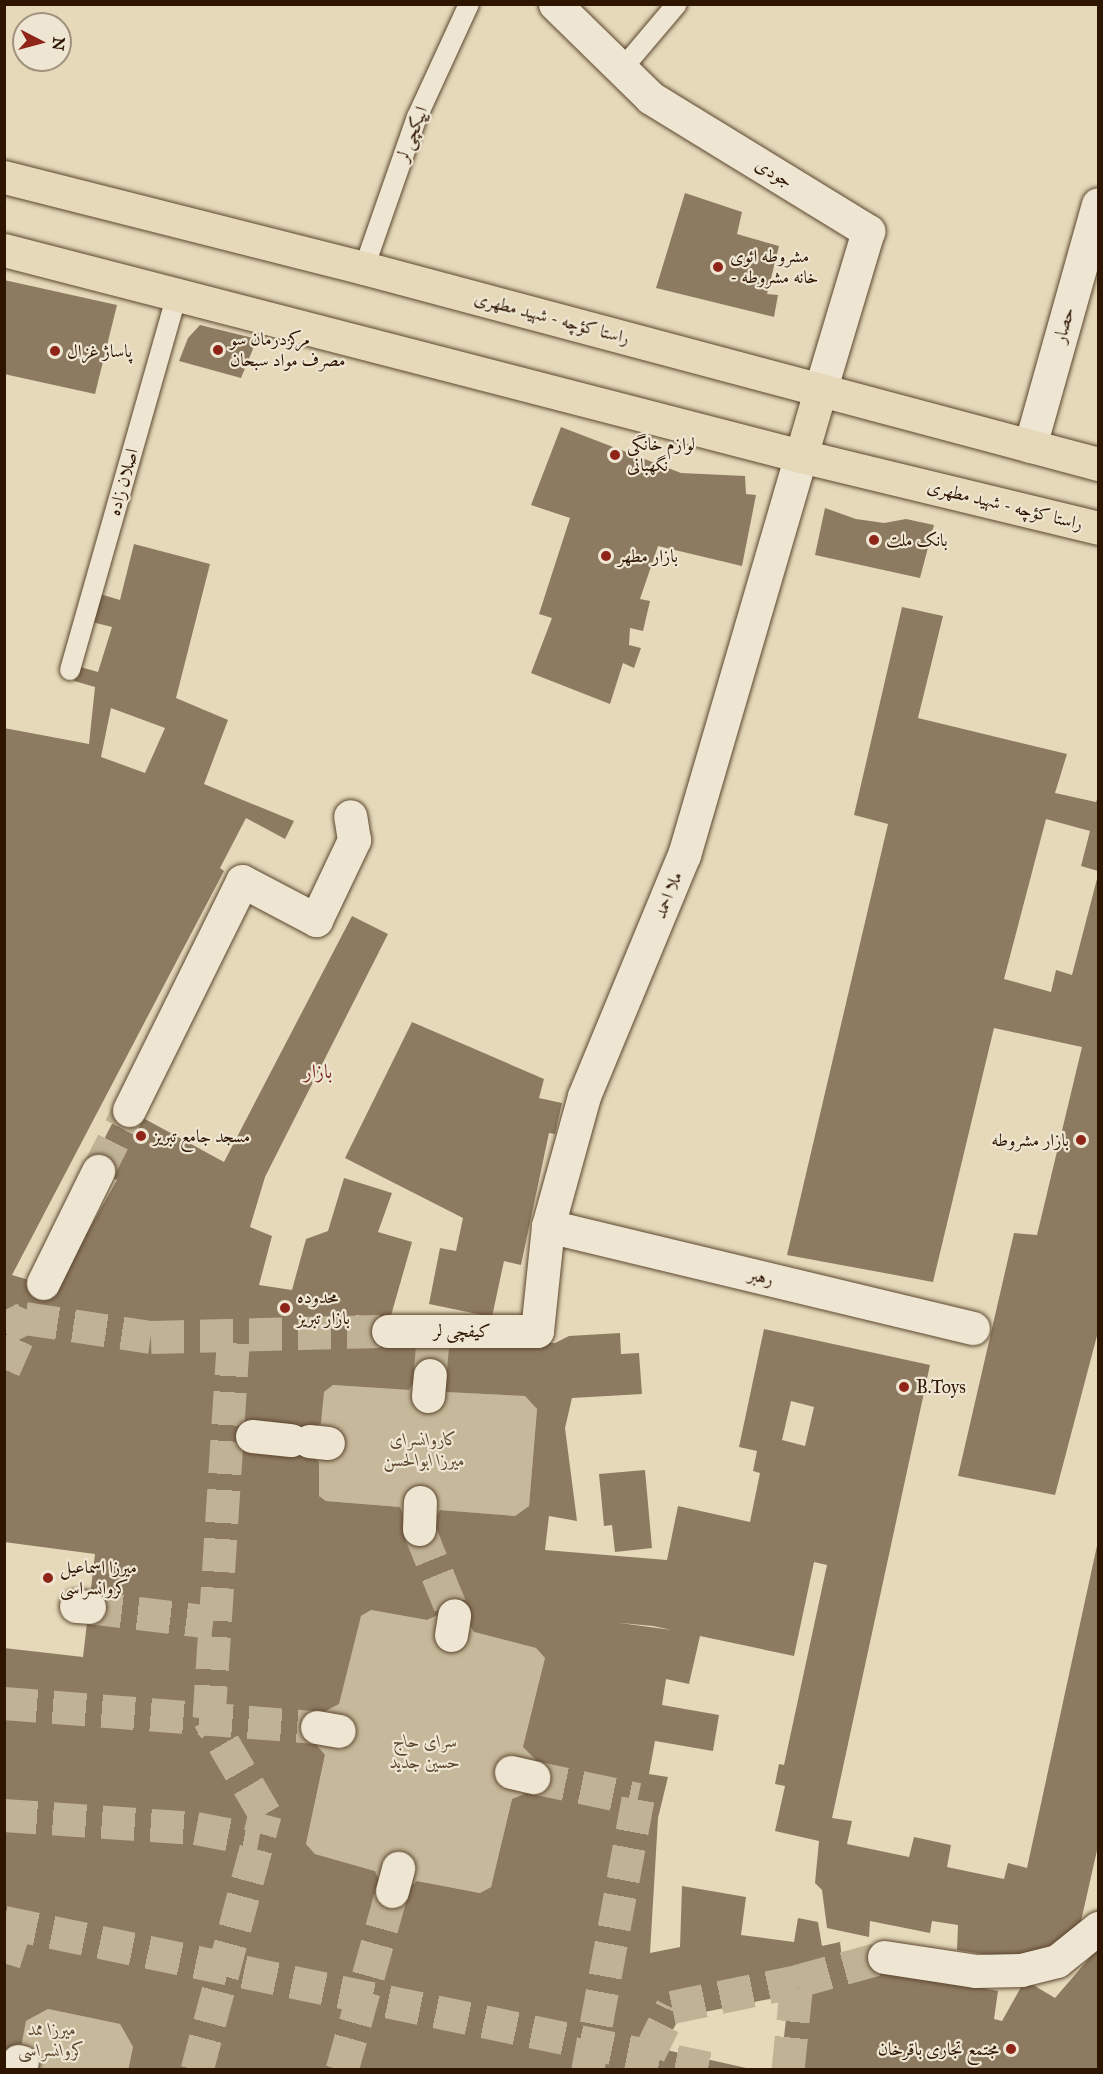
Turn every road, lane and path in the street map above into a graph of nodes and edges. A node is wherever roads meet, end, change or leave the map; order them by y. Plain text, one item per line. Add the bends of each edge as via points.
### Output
1 (469, 4) edge
2 (555, 4) edge
3 (677, 4) edge
4 (622, 69) junction
5 (4, 177) edge
6 (1098, 204) edge
7 (4, 250) edge
8 (364, 268) junction
9 (177, 294) junction
10 (820, 391) junction
11 (1030, 446) junction
12 (801, 456) junction
13 (1098, 464) edge
14 (1098, 528) edge
15 (70, 670) dead end
16 (350, 816) dead end
17 (129, 1110) tunnel mouth
18 (98, 1171) tunnel mouth
19 (548, 1226) junction
20 (43, 1283) tunnel mouth
21 (973, 1328) dead end
22 (388, 1331) tunnel mouth
23 (537, 1331) joint
24 (252, 1436) dead end
25 (309, 1441) dead end
26 (1098, 1928) edge
27 (884, 1957) tunnel mouth

1 - 8 lane, ایپکچی لر via 417,117
2 - 4 street, جودی
3 - 4 lane
4 - 10 street, جودی via 651,98 868,231
5 - 8 main road, راستا کؤچه - شهید مطهری
6 - 11 street, حصار
7 - 9 main road, راستا کؤچه - شهید مطهری
8 - 10 main road, راستا کؤچه - شهید مطهری
9 - 12 main road, راستا کؤچه - شهید مطهری
9 - 15 lane, اصلان زاده
10 - 11 main road, راستا کؤچه - شهید مطهری
10 - 12 main road
11 - 13 main road, راستا کؤچه - شهید مطهری
12 - 14 main road, راستا کؤچه - شهید مطهری
12 - 19 street, ملا احمد via 684,855 584,1096
16 - 17 street via 354,840 316,920 242,880
18 - 20 street
19 - 21 street, رهبر
19 - 23 street, ملا احمد
22 - 23 street, کیفچی لر via 434,1335
24 - 25 street
26 - 27 street via 1057,1961 1021,1971 975,1971

